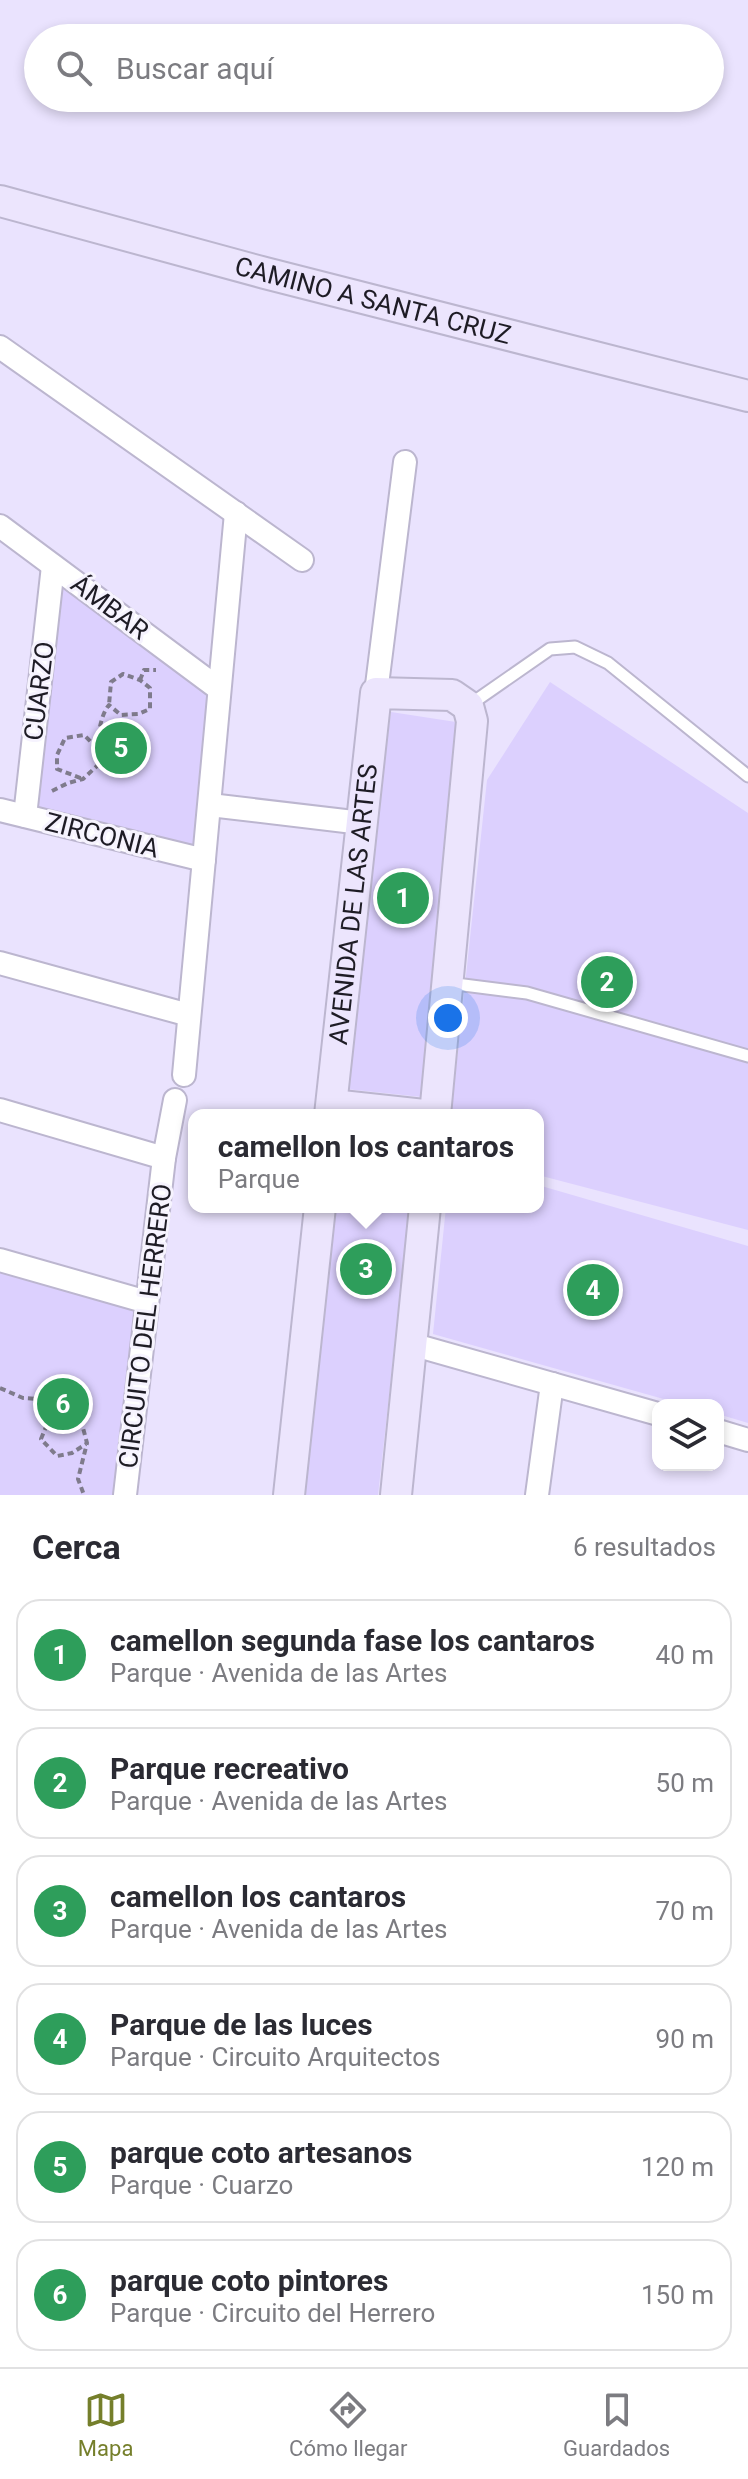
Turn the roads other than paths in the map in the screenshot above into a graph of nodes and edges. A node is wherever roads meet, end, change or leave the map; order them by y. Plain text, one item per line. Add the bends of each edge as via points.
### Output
1 (0, 201) edge
2 (0, 347) edge
3 (748, 396) edge
4 (405, 462) dead end
5 (236, 513) junction
6 (0, 526) edge
7 (302, 560) dead end
8 (53, 566) junction
9 (219, 689) junction
10 (376, 693) junction
11 (468, 706) junction
12 (748, 776) edge
13 (210, 805) junction
14 (0, 810) edge
15 (25, 816) junction
16 (362, 823) junction
17 (204, 860) junction
18 (0, 963) edge
19 (447, 983) junction
20 (189, 1015) junction
21 (748, 1056) edge
22 (184, 1075) dead end
23 (175, 1100) dead end
24 (331, 1109) edge
25 (436, 1109) edge
26 (0, 1110) edge
27 (164, 1158) junction
28 (319, 1213) edge
29 (424, 1213) edge
30 (0, 1260) edge
31 (147, 1302) junction
32 (411, 1344) junction
33 (552, 1384) junction
34 (652, 1412) edge
35 (724, 1433) edge
36 (748, 1440) edge
37 (125, 1495) edge
38 (289, 1495) edge
39 (396, 1495) edge
40 (537, 1495) edge

1 - 3 street, CAMINO A SANTA CRUZ
2 - 5 street
4 - 10 street, AVENIDA DE LAS ARTES
5 - 7 street
5 - 9 street
6 - 8 street, ÁMBAR
8 - 9 street, ÁMBAR
8 - 15 street, CUARZO
9 - 13 street
10 - 11 street via 452,695
10 - 16 street, AVENIDA DE LAS ARTES
11 - 12 lane via 550,649 575,647 608,663
11 - 19 street via 472,721
13 - 16 street
13 - 17 street
14 - 15 street, ZIRCONIA
15 - 17 street, ZIRCONIA
16 - 24 street, AVENIDA DE LAS ARTES
17 - 20 street
18 - 20 street
19 - 21 lane via 527,993
19 - 25 street
20 - 22 street
23 - 27 street, CIRCUITO DEL HERRERO
26 - 27 street, CIRCUITO DEL HERRERO
27 - 31 street, CIRCUITO DEL HERRERO
28 - 38 street
29 - 32 street
30 - 31 street
31 - 37 street, CIRCUITO DEL HERRERO
32 - 33 street
32 - 39 street
33 - 34 street
33 - 40 street
35 - 36 street

